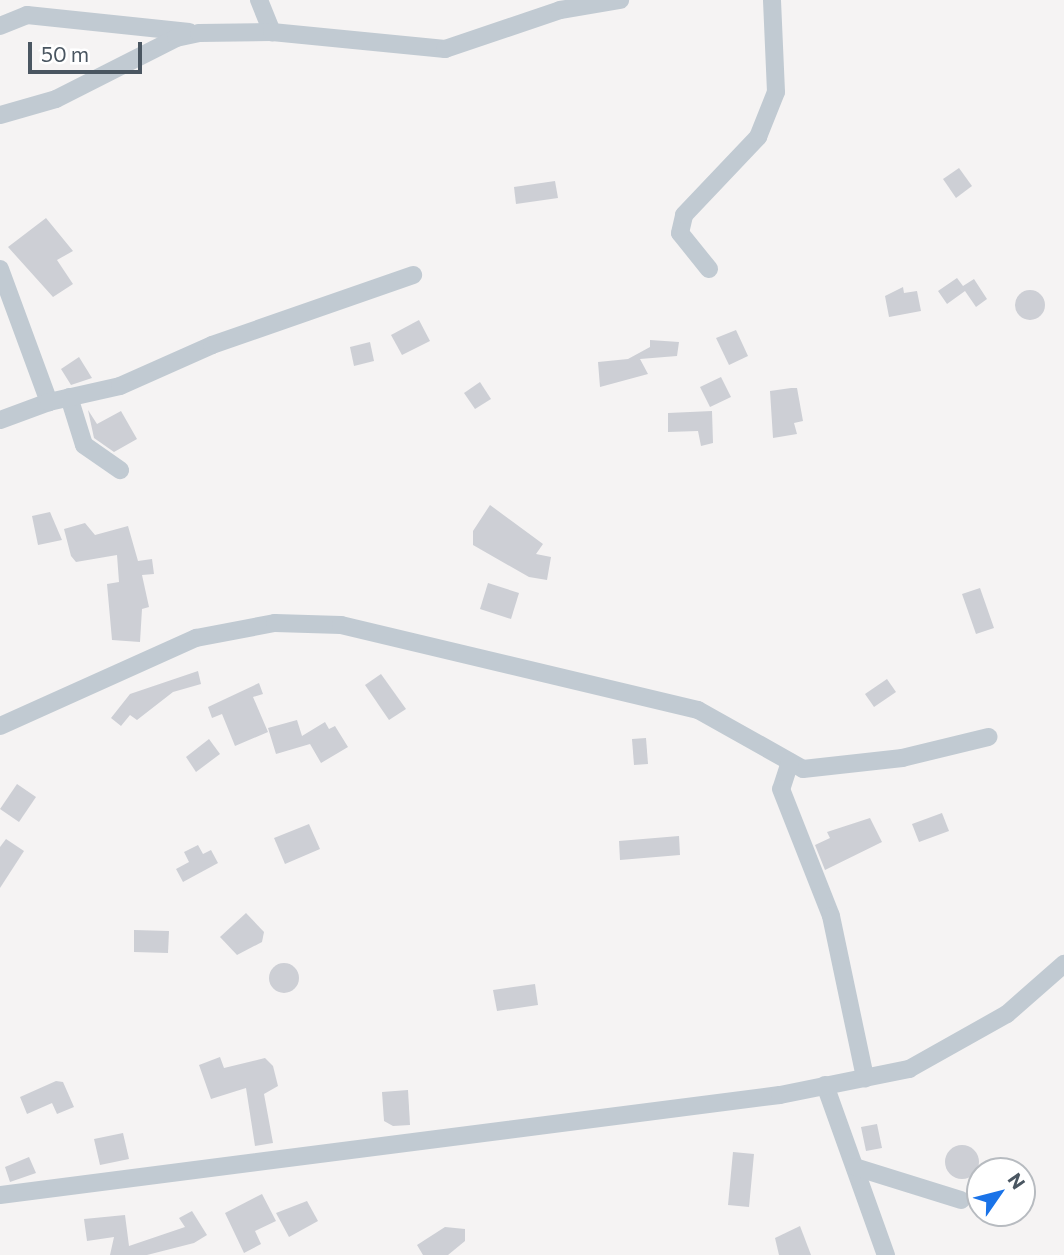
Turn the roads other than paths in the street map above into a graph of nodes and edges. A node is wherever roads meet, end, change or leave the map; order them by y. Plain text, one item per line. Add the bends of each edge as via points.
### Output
1 (259, 0) edge
2 (620, 0) edge
3 (772, 0) edge
4 (0, 26) edge
5 (272, 32) junction
6 (199, 33) junction
7 (0, 115) edge
8 (0, 269) edge
9 (709, 269) dead end
10 (413, 275) dead end
11 (69, 397) junction
12 (49, 402) junction
13 (0, 420) edge
14 (120, 470) dead end
15 (0, 726) edge
16 (988, 737) dead end
17 (790, 762) junction
18 (1064, 964) edge
19 (865, 1077) junction
20 (825, 1086) junction
21 (855, 1167) junction
22 (0, 1195) edge
23 (961, 1200) dead end
24 (886, 1255) edge

1 - 5 street
2 - 5 street via 559,10 445,50
3 - 9 street via 776,93 758,137 684,215 680,233
4 - 6 street via 27,15
5 - 6 street
6 - 7 street via 176,38 57,99
8 - 12 street
10 - 11 street via 212,345 120,386
11 - 12 street
11 - 14 street via 83,445
12 - 13 street
15 - 17 street via 197,638 275,623 341,625 698,710
16 - 17 street via 842,768 803,769
17 - 19 street via 781,789 831,916
18 - 19 street via 1007,1014 908,1069
19 - 20 street
20 - 21 street
20 - 22 street
21 - 23 street
21 - 24 street

